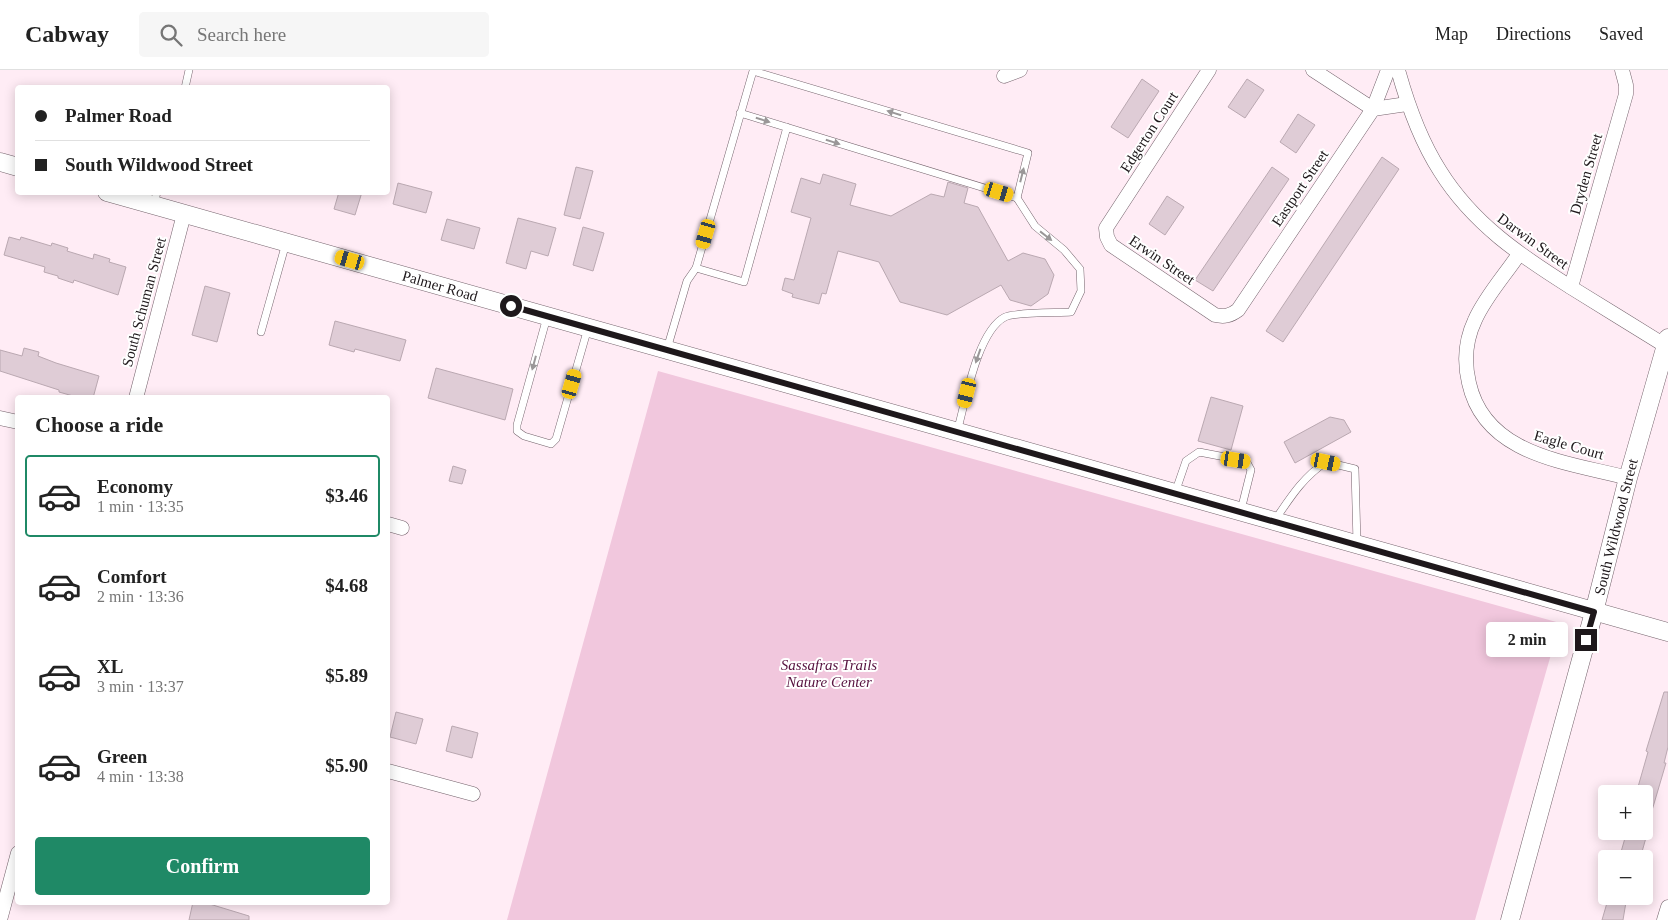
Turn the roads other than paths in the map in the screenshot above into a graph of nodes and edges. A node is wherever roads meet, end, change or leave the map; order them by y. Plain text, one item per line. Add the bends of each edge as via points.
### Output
1 (189, 70) edge
2 (1020, 70) edge
3 (1209, 70) edge
4 (1313, 70) edge
5 (1388, 70) edge
6 (1398, 70) edge
7 (1622, 70) edge
8 (1004, 76) dead end
9 (186, 85) edge
10 (1407, 104) junction
11 (1373, 110) junction
12 (740, 113) junction
13 (786, 127) junction
14 (0, 162) edge
15 (15, 166) edge
16 (1132, 187) joint
17 (128, 195) edge
18 (1017, 198) junction
19 (155, 199) edge
20 (184, 214) junction
21 (286, 242) junction
22 (1519, 254) junction
23 (696, 268) junction
24 (1571, 287) junction
25 (547, 316) junction
26 (1227, 316) joint
27 (588, 328) junction
28 (261, 332) dead end
29 (1667, 342) edge
30 (666, 350) junction
31 (137, 395) edge
32 (0, 418) edge
33 (15, 421) edge
34 (957, 433) junction
35 (1628, 478) junction
36 (1174, 495) junction
37 (1240, 513) junction
38 (1273, 522) junction
39 (390, 525) edge
40 (402, 528) dead end
41 (1357, 546) junction
42 (1594, 612) junction
43 (1668, 632) edge
44 (390, 772) edge
45 (473, 794) dead end
46 (15, 863) edge
47 (1668, 907) edge
48 (0, 919) edge
49 (6, 920) edge
50 (1510, 920) edge
51 (1664, 920) edge

1 - 9 lane
2 - 8 street
3 - 16 street, Edgerton Court
4 - 11 street
5 - 11 street, Eastport Street
6 - 10 street, Darwin Street
7 - 24 street, Dryden Street via 1626,94
10 - 11 street
10 - 22 street, Darwin Street via 1427,148 1453,190 1483,224
11 - 26 street, Eastport Street via 1238,310
12 -> 13 lane
18 -> 12 lane via 1028,153 753,71
12 - 23 lane
13 -> 18 lane
13 - 23 lane via 744,282
14 - 15 street
16 - 26 street, Erwin Street via 1108,223 1107,237 1111,245 1215,315
17 - 19 street, Palmer Road
18 -> 34 lane via 1034,226 1064,250 1080,269 1082,291 1071,312 1006,316 996,325 981,347
19 - 20 street, Palmer Road
20 - 21 street, Palmer Road
20 - 31 street, South Schuman Street
21 - 25 street, Palmer Road
21 - 28 lane
22 - 24 street, Darwin Street
22 - 35 street, Eagle Court via 1475,318 1469,336 1466,371 1475,404 1494,429 1520,448
23 - 30 lane via 687,281
24 - 29 street, Darwin Street
25 - 27 street, Palmer Road
25 -> 27 lane via 517,425 518,432 524,436 551,444 556,439
27 - 30 street, Palmer Road
29 - 35 street, South Wildwood Street
30 - 34 street, Palmer Road
32 - 33 street
34 - 36 street, Palmer Road
35 - 42 street, South Wildwood Street
36 - 37 street, Palmer Road
36 - 37 lane via 1186,461 1199,452 1246,461 1251,470
37 - 38 street, Palmer Road
38 - 41 street, Palmer Road
38 - 41 lane via 1292,493 1311,472 1326,462 1355,469
39 - 40 street
41 - 42 street, Palmer Road
42 - 43 street, Palmer Road
42 - 50 street, South Wildwood Street
44 - 45 street
46 - 48 street
47 - 51 street
48 - 49 street

